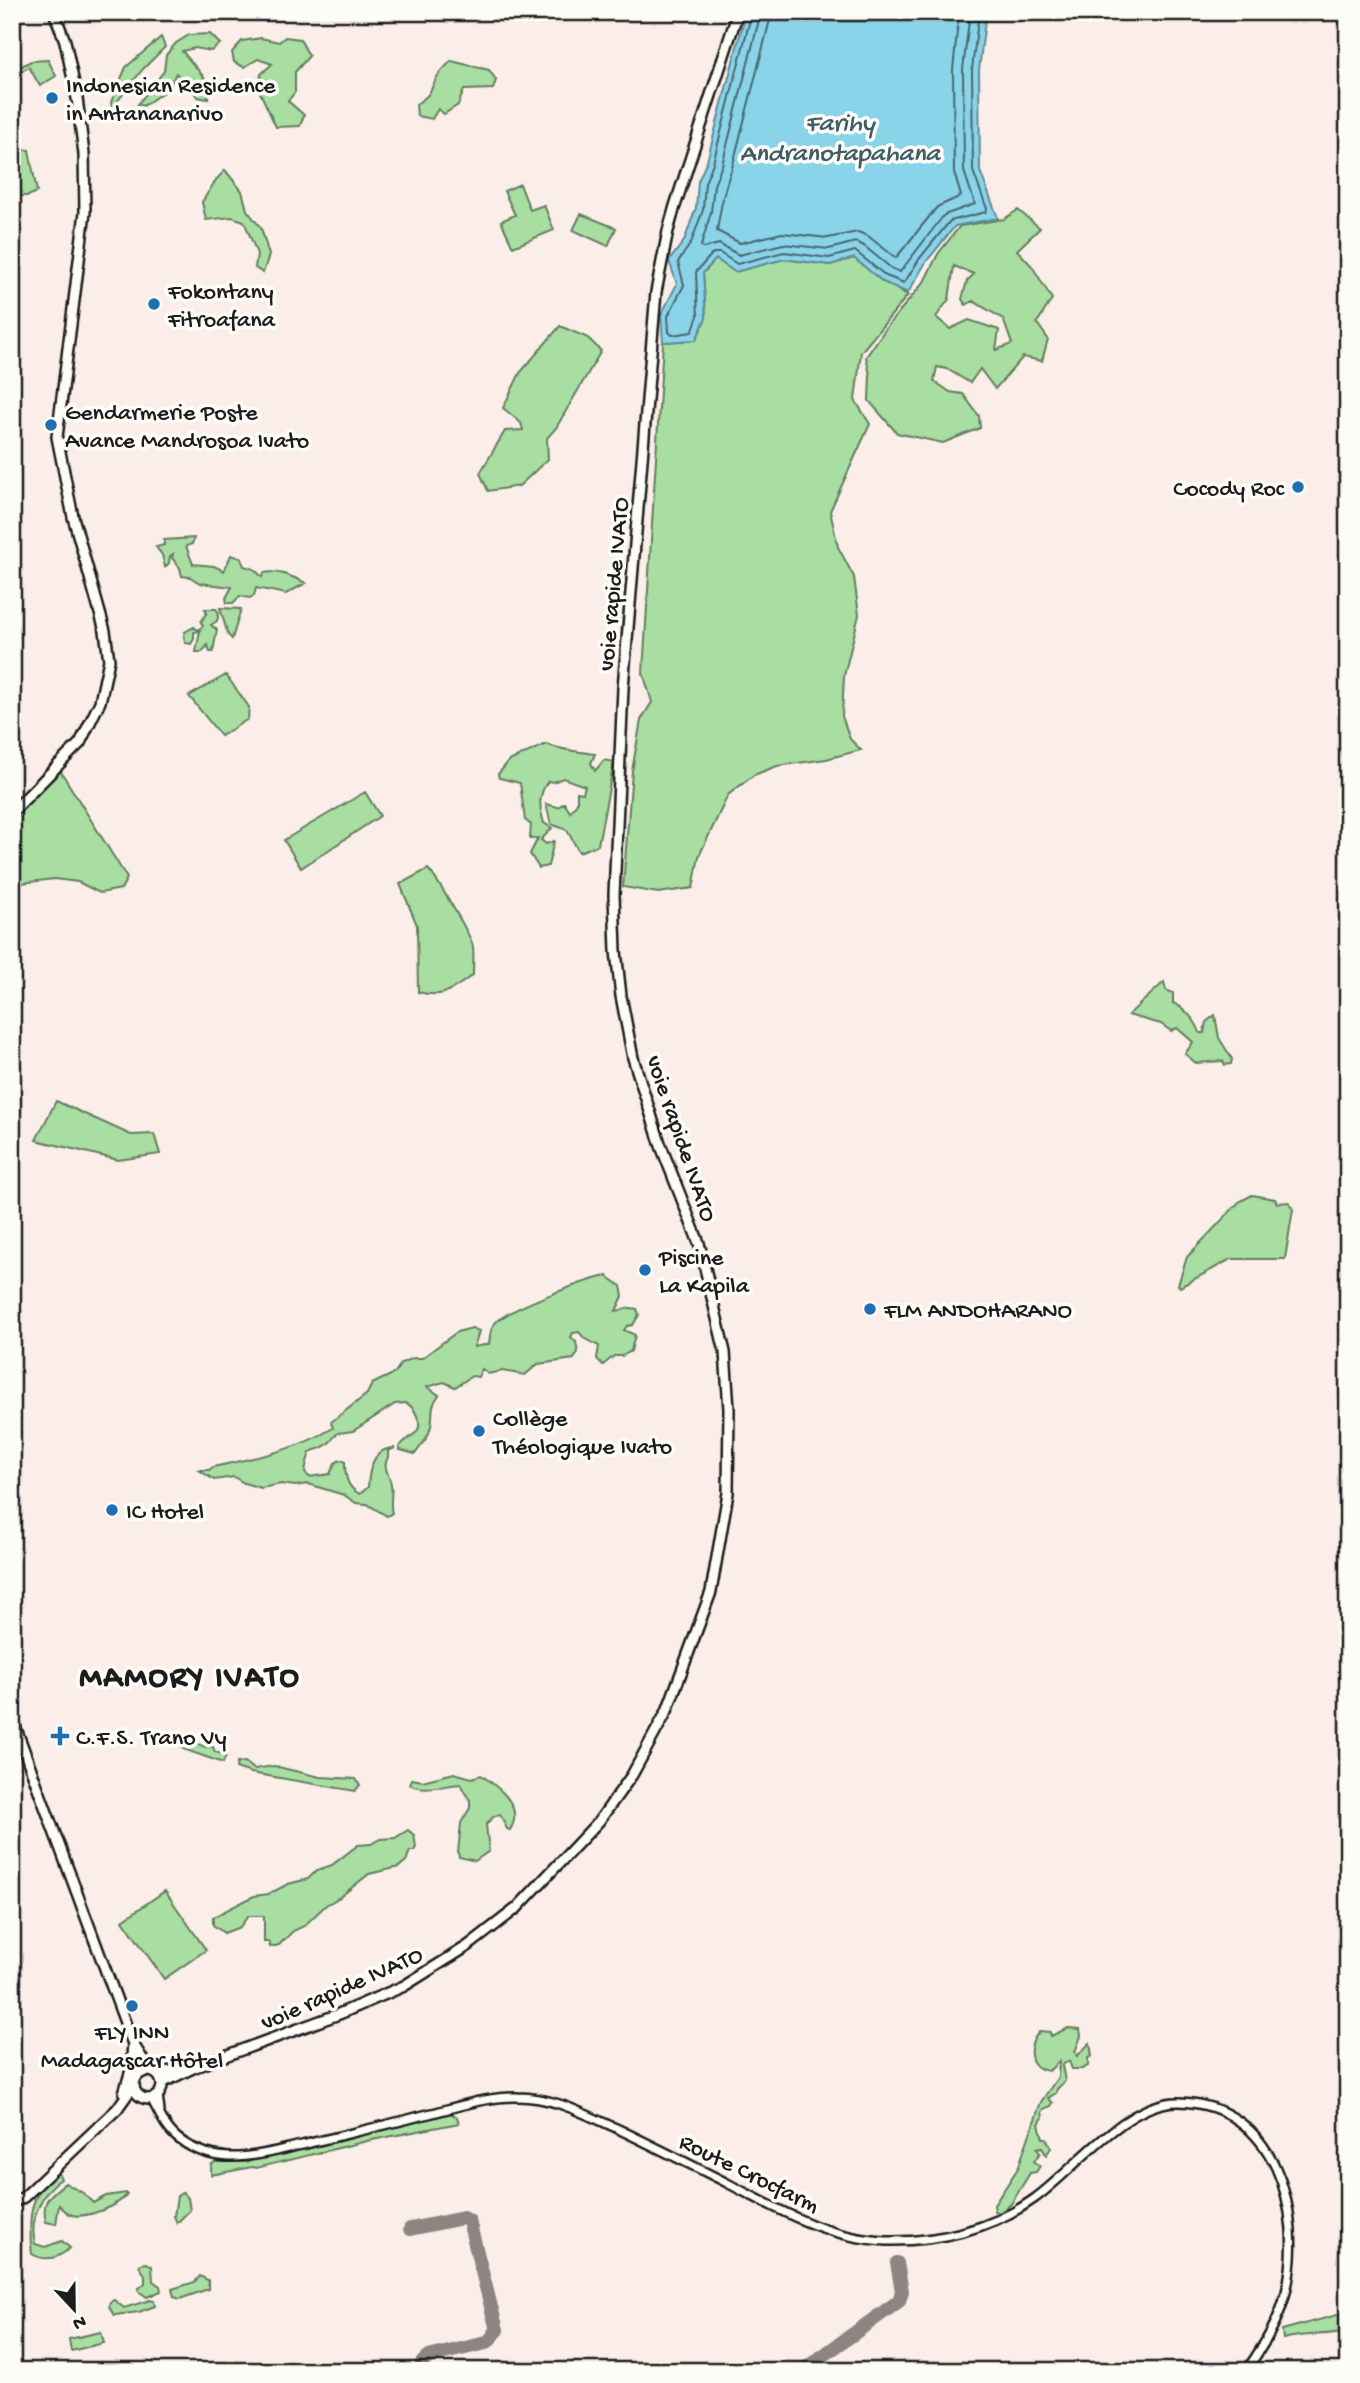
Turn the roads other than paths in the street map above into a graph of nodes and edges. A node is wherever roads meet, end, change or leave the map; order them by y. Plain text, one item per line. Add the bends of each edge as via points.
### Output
1 (54, 12) edge
2 (738, 12) edge
3 (12, 812) edge
4 (12, 1718) edge
5 (132, 2044) junction
6 (195, 2067) junction
7 (153, 2072) junction
8 (135, 2082) junction
9 (162, 2084) junction
10 (140, 2096) junction
11 (154, 2096) junction
12 (117, 2108) junction
13 (12, 2203) edge
14 (1246, 2371) edge

1 - 3 main road via 77,98 85,212 57,437 73,517 105,631 108,660 100,702 80,743
2 - 6 main road, voie rapide IVATO via 671,218 656,292 623,688 614,895 617,972 633,1058 699,1243 725,1352 730,1409 728,1493 711,1592 667,1711 632,1775 599,1821 525,1901 468,1947 404,1986
4 - 5 main road
5 - 7 main road
5 - 8 main road
5 - 12 main road via 131,2070
6 - 7 main road
6 - 9 main road
7 - 8 main road via 139,2074
7 - 9 main road
8 - 10 main road
8 - 12 main road
9 - 11 main road
10 - 11 main road
10 - 12 main road
11 - 14 street, Route Crocfarm via 162,2119 182,2141 231,2157 283,2149 473,2102 546,2099 670,2154 803,2222 886,2241 937,2239 1001,2219 1033,2200 1126,2121 1173,2102 1200,2103 1244,2123 1259,2139 1273,2161 1286,2201 1292,2238 1285,2296 1265,2344
12 - 13 main road via 24,2197

